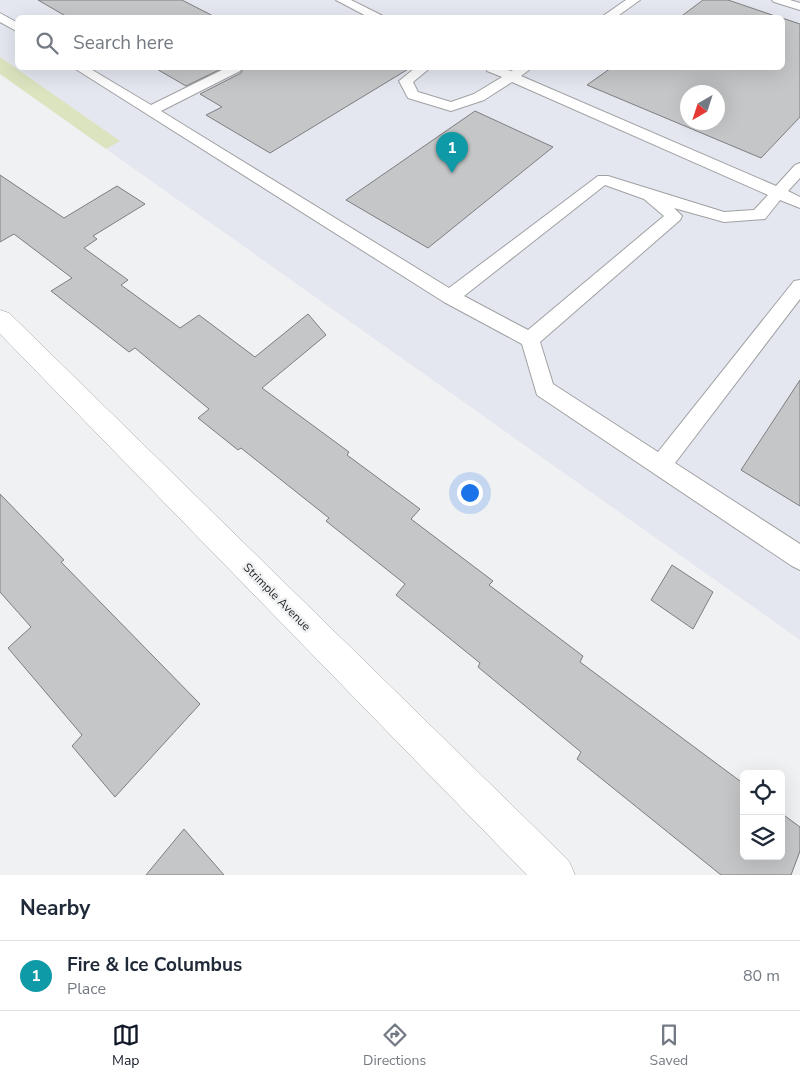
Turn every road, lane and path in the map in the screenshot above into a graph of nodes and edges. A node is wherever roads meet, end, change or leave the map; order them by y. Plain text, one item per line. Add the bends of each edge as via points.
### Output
1 (342, 0) edge
2 (367, 0) edge
3 (634, 0) edge
4 (778, 0) edge
5 (354, 6) junction
6 (800, 7) edge
7 (374, 15) edge
8 (611, 15) edge
9 (0, 17) edge
10 (15, 26) edge
11 (84, 70) edge
12 (231, 70) edge
13 (420, 70) edge
14 (497, 70) edge
15 (522, 70) edge
16 (512, 76) junction
17 (151, 111) junction
18 (800, 168) edge
19 (778, 193) junction
20 (650, 195) junction
21 (800, 203) edge
22 (800, 286) edge
23 (450, 297) junction
24 (0, 319) edge
25 (530, 340) junction
26 (660, 466) junction
27 (800, 558) edge
28 (555, 875) edge

1 - 5 lane
2 - 5 lane
3 - 8 lane
4 - 6 lane
5 - 7 lane
9 - 10 lane
11 - 17 lane
12 - 17 lane
13 - 16 lane via 406,81 413,95 451,107 479,97
14 - 16 lane
15 - 16 lane
16 - 19 lane
17 - 23 lane
18 - 19 lane
19 - 20 lane via 759,215 724,217
19 - 21 lane
20 - 23 lane via 603,179
20 - 25 lane via 674,216
22 - 26 lane
23 - 25 lane
24 - 28 street, Strimple Avenue
25 - 26 lane via 544,389
26 - 27 lane

